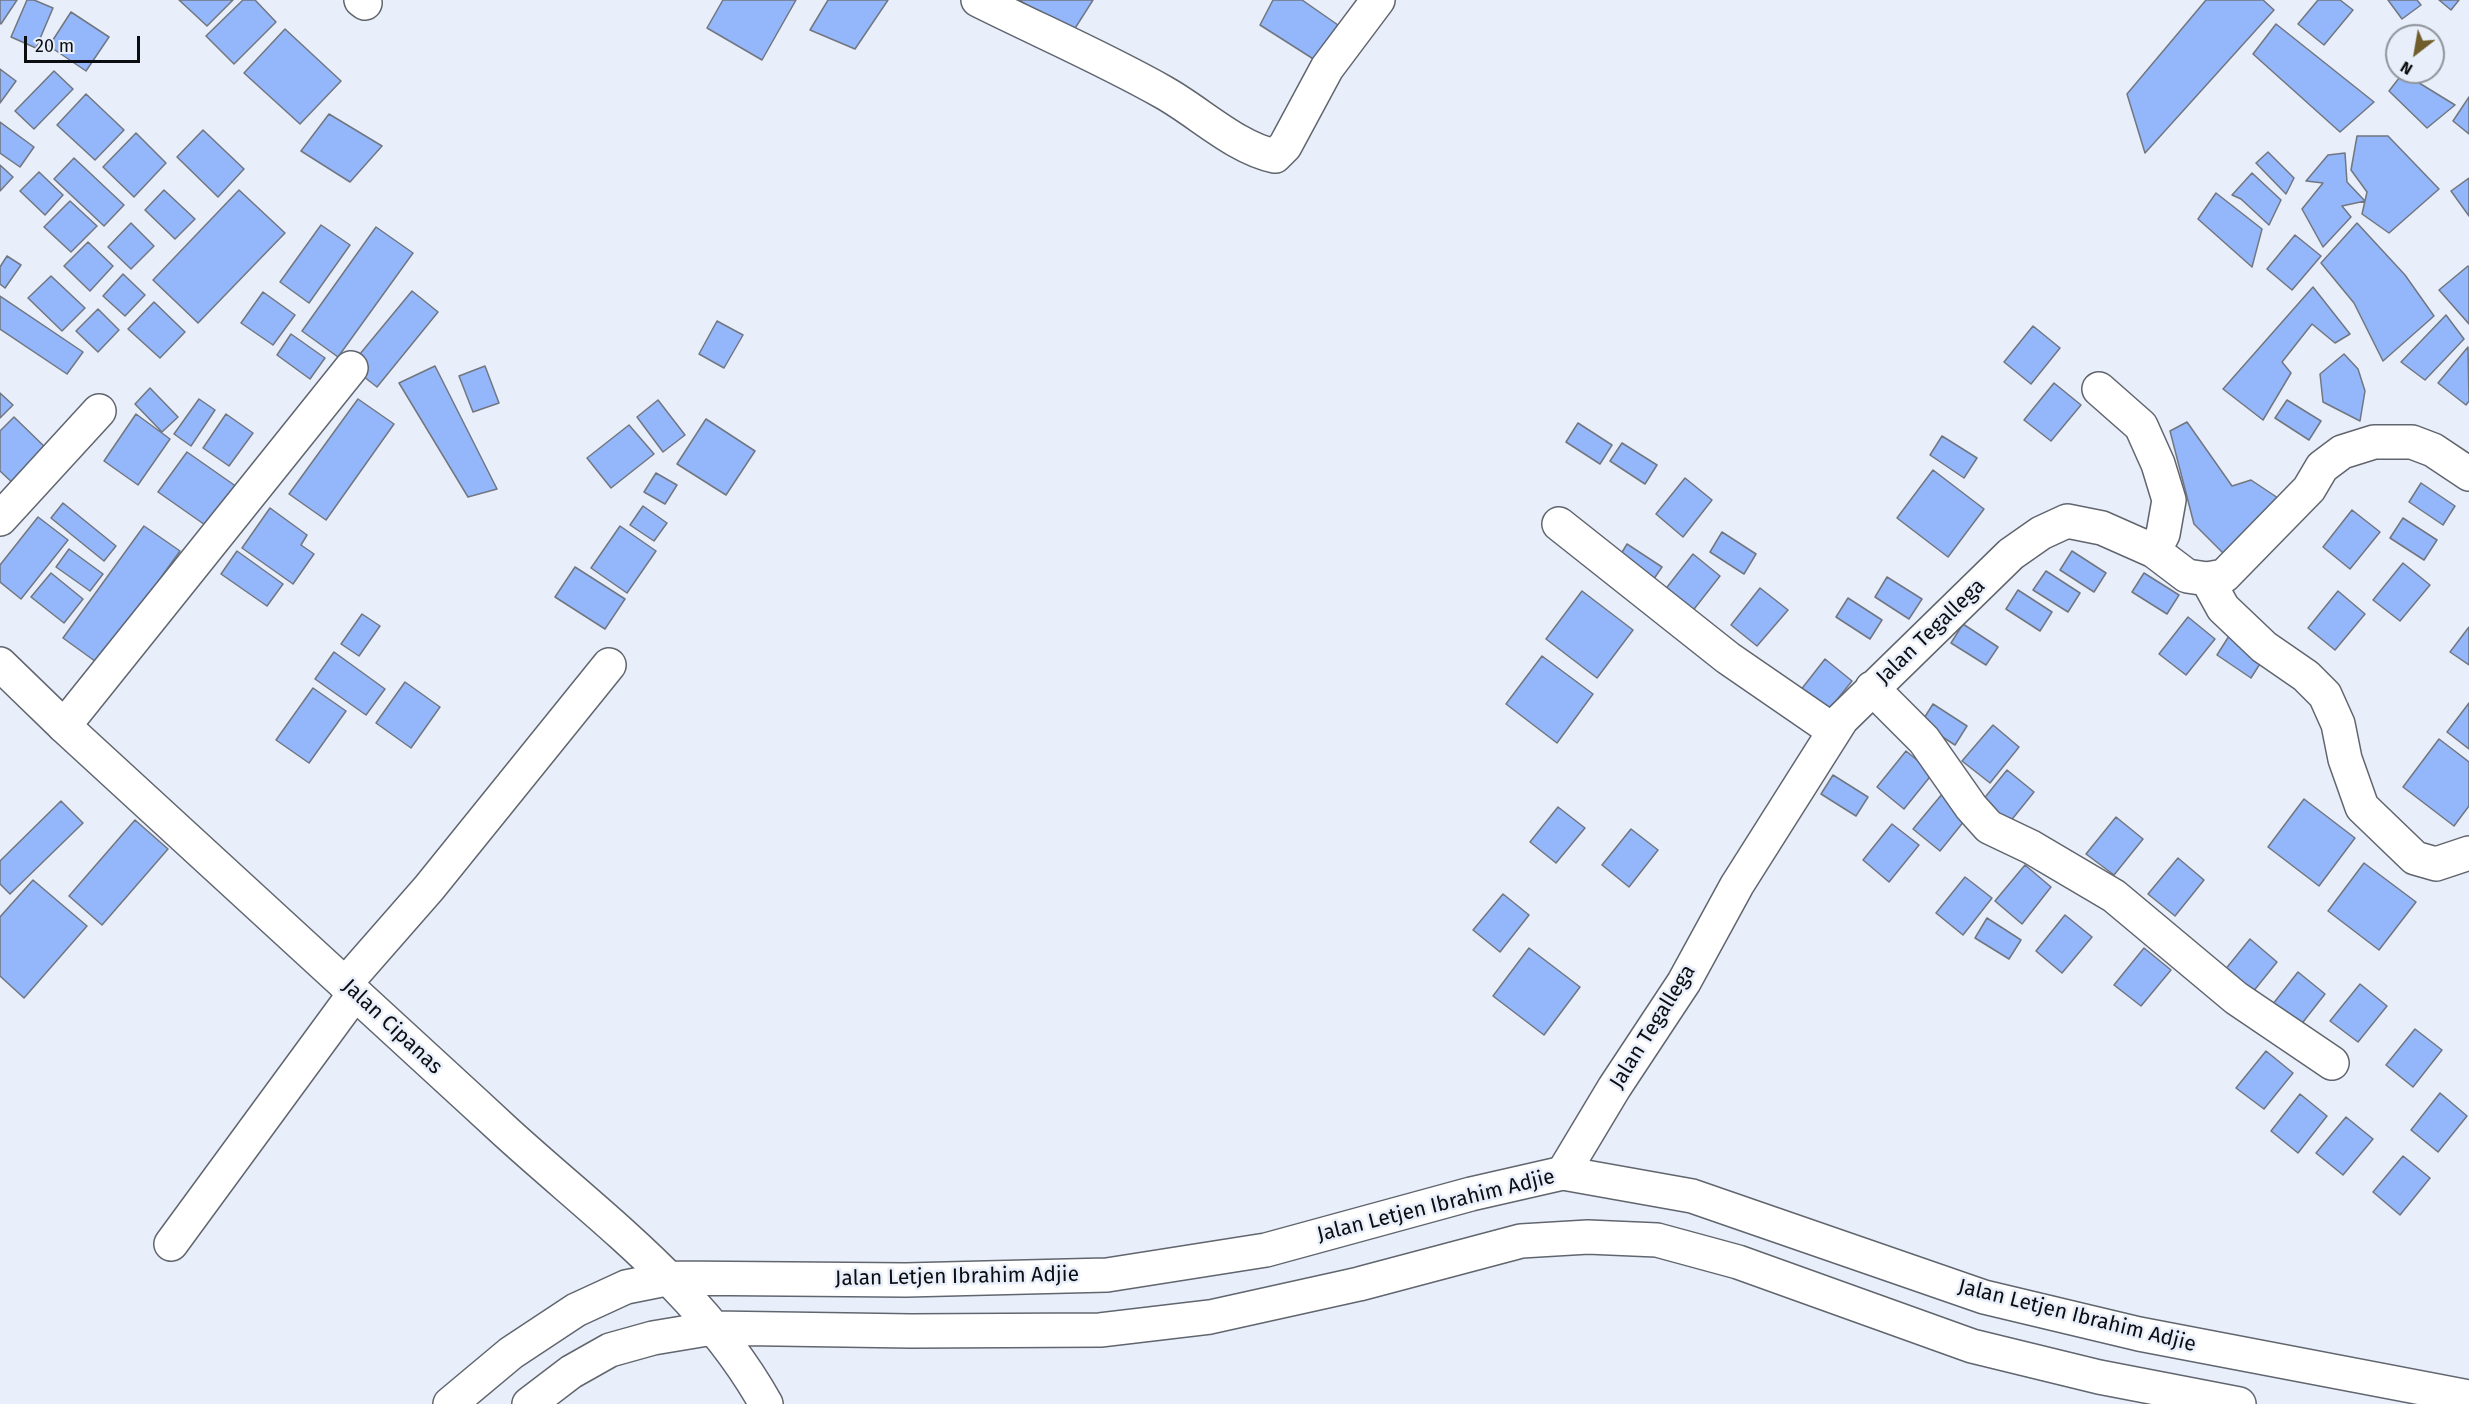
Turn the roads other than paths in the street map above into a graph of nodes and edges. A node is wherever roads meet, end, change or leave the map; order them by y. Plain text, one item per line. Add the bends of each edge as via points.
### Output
1 (978, 0) edge
2 (1378, 0) edge
3 (351, 368) dead end
4 (2099, 389) dead end
5 (99, 411) dead end
6 (2469, 474) edge
7 (0, 519) edge
8 (1559, 524) dead end
9 (2154, 551) junction
10 (2207, 579) junction
11 (0, 664) edge
12 (609, 666) dead end
13 (1872, 688) junction
14 (64, 726) junction
15 (1834, 730) junction
16 (2469, 853) edge
17 (350, 988) junction
18 (2332, 1063) dead end
19 (1563, 1173) junction
20 (171, 1244) dead end
21 (671, 1278) junction
22 (1984, 1297) junction
23 (713, 1328) junction
24 (1972, 1346) junction
25 (2469, 1397) edge
26 (450, 1404) edge
27 (529, 1404) edge
28 (766, 1404) edge
29 (2239, 1404) edge

1 - 2 street via 1112,63 1193,109 1247,147 1275,156 1285,146 1327,68
3 - 14 street
4 - 9 street via 2141,426 2158,464 2169,500 2163,534
5 - 7 street
6 - 10 street via 2433,450 2412,442 2374,442 2343,452 2322,467 2309,489 2224,576
8 - 15 street via 1728,658
9 - 10 street, Jalan Tegallega via 2187,576
9 - 13 street, Jalan Tegallega via 2102,528 2067,521 2041,533 2011,554
10 - 16 street via 2223,608 2264,647 2306,675 2325,694 2338,724 2362,807 2415,858 2436,864
11 - 14 street, Jalan Cipanas
12 - 17 street
13 - 15 street, Jalan Tegallega
13 - 18 street via 1924,740 1989,827 2114,896 2235,998
14 - 17 street, Jalan Cipanas
15 - 19 street, Jalan Tegallega via 1737,885 1678,992
17 - 20 street
17 - 21 street, Jalan Cipanas
19 - 21 street, Jalan Letjen Ibrahim Adjie via 1266,1250 1107,1275 906,1280
19 - 22 street, Jalan Letjen Ibrahim Adjie via 1692,1196
21 - 23 street, Jalan Cipanas
21 - 26 street, Jalan Letjen Ibrahim Adjie via 626,1287 576,1310 511,1353
22 - 24 street
22 - 25 street, Jalan Letjen Ibrahim Adjie via 2139,1334
23 - 24 street via 1100,1330 1222,1314 1359,1284 1521,1241 1588,1237 1657,1240 1738,1262
23 - 27 street via 610,1350 571,1372
23 - 28 street, Jalan Cipanas
24 - 29 street via 2099,1377

